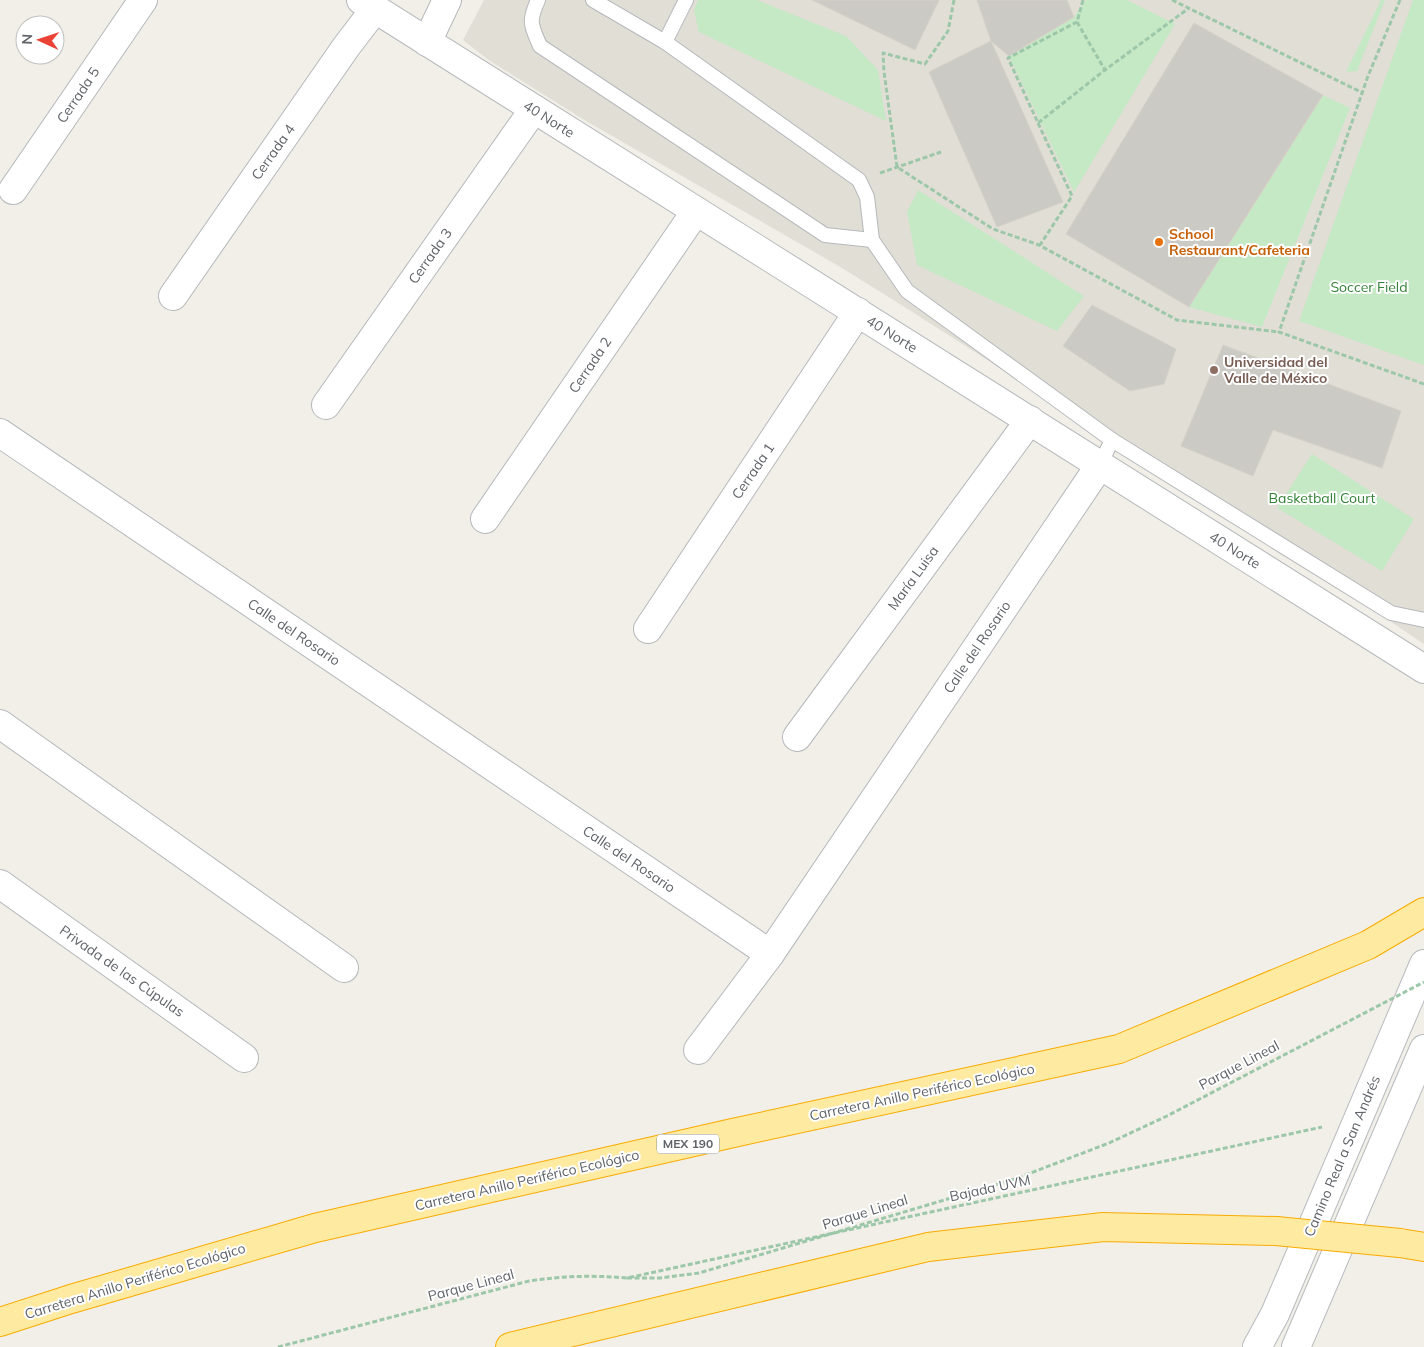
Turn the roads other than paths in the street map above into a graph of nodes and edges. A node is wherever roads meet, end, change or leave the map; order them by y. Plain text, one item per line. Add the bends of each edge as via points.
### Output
1 (143, 0) edge
2 (447, 0) edge
3 (538, 0) edge
4 (593, 0) edge
5 (686, 0) edge
6 (368, 5) edge
7 (427, 42) junction
8 (665, 42) junction
9 (534, 109) junction
10 (13, 190) dead end
11 (696, 211) junction
12 (872, 240) junction
13 (173, 296) dead end
14 (858, 312) junction
15 (326, 405) dead end
16 (1030, 420) junction
17 (0, 433) edge
18 (1112, 440) junction
19 (1100, 465) junction
20 (485, 519) dead end
21 (1424, 620) edge
22 (648, 629) dead end
23 (1424, 669) edge
24 (0, 724) edge
25 (797, 737) dead end
26 (0, 884) edge
27 (1424, 912) edge
28 (770, 954) junction
29 (1424, 964) edge
30 (344, 968) dead end
31 (1424, 1049) edge
32 (698, 1050) dead end
33 (244, 1058) dead end
34 (1412, 1245) edge
35 (0, 1322) edge
36 (510, 1347) edge
37 (1257, 1347) edge
38 (1296, 1347) edge

1 - 10 street, Cerrada 5
2 - 7 street
3 - 12 lane via 530,25 540,46 825,235
4 - 8 lane
5 - 8 lane
6 - 7 street, 40 Norte
6 - 13 street, Cerrada 4 via 346,47
7 - 9 street, 40 Norte
8 - 12 lane via 859,180 868,197
9 - 11 street, 40 Norte
9 - 15 street, Cerrada 3
11 - 14 street, 40 Norte
11 - 20 street, Cerrada 2
12 - 18 lane via 907,291
14 - 16 street, 40 Norte
14 - 22 street, Cerrada 1
16 - 19 street, 40 Norte
16 - 25 street, María Luisa
17 - 28 street, Calle del Rosario
18 - 19 lane
18 - 21 lane via 1391,613
19 - 23 street, 40 Norte
19 - 28 street, Calle del Rosario
24 - 30 street
26 - 33 street, Privada de las Cúpulas
27 - 35 highway, Carretera Anillo Periférico Ecológico / MEX 190 via 1368,945 1119,1049 315,1228
28 - 32 street
29 - 37 street, Camino Real a San Andrés via 1275,1314
31 - 38 street
34 - 36 highway, bridge via 1276,1231 1103,1227 928,1247

